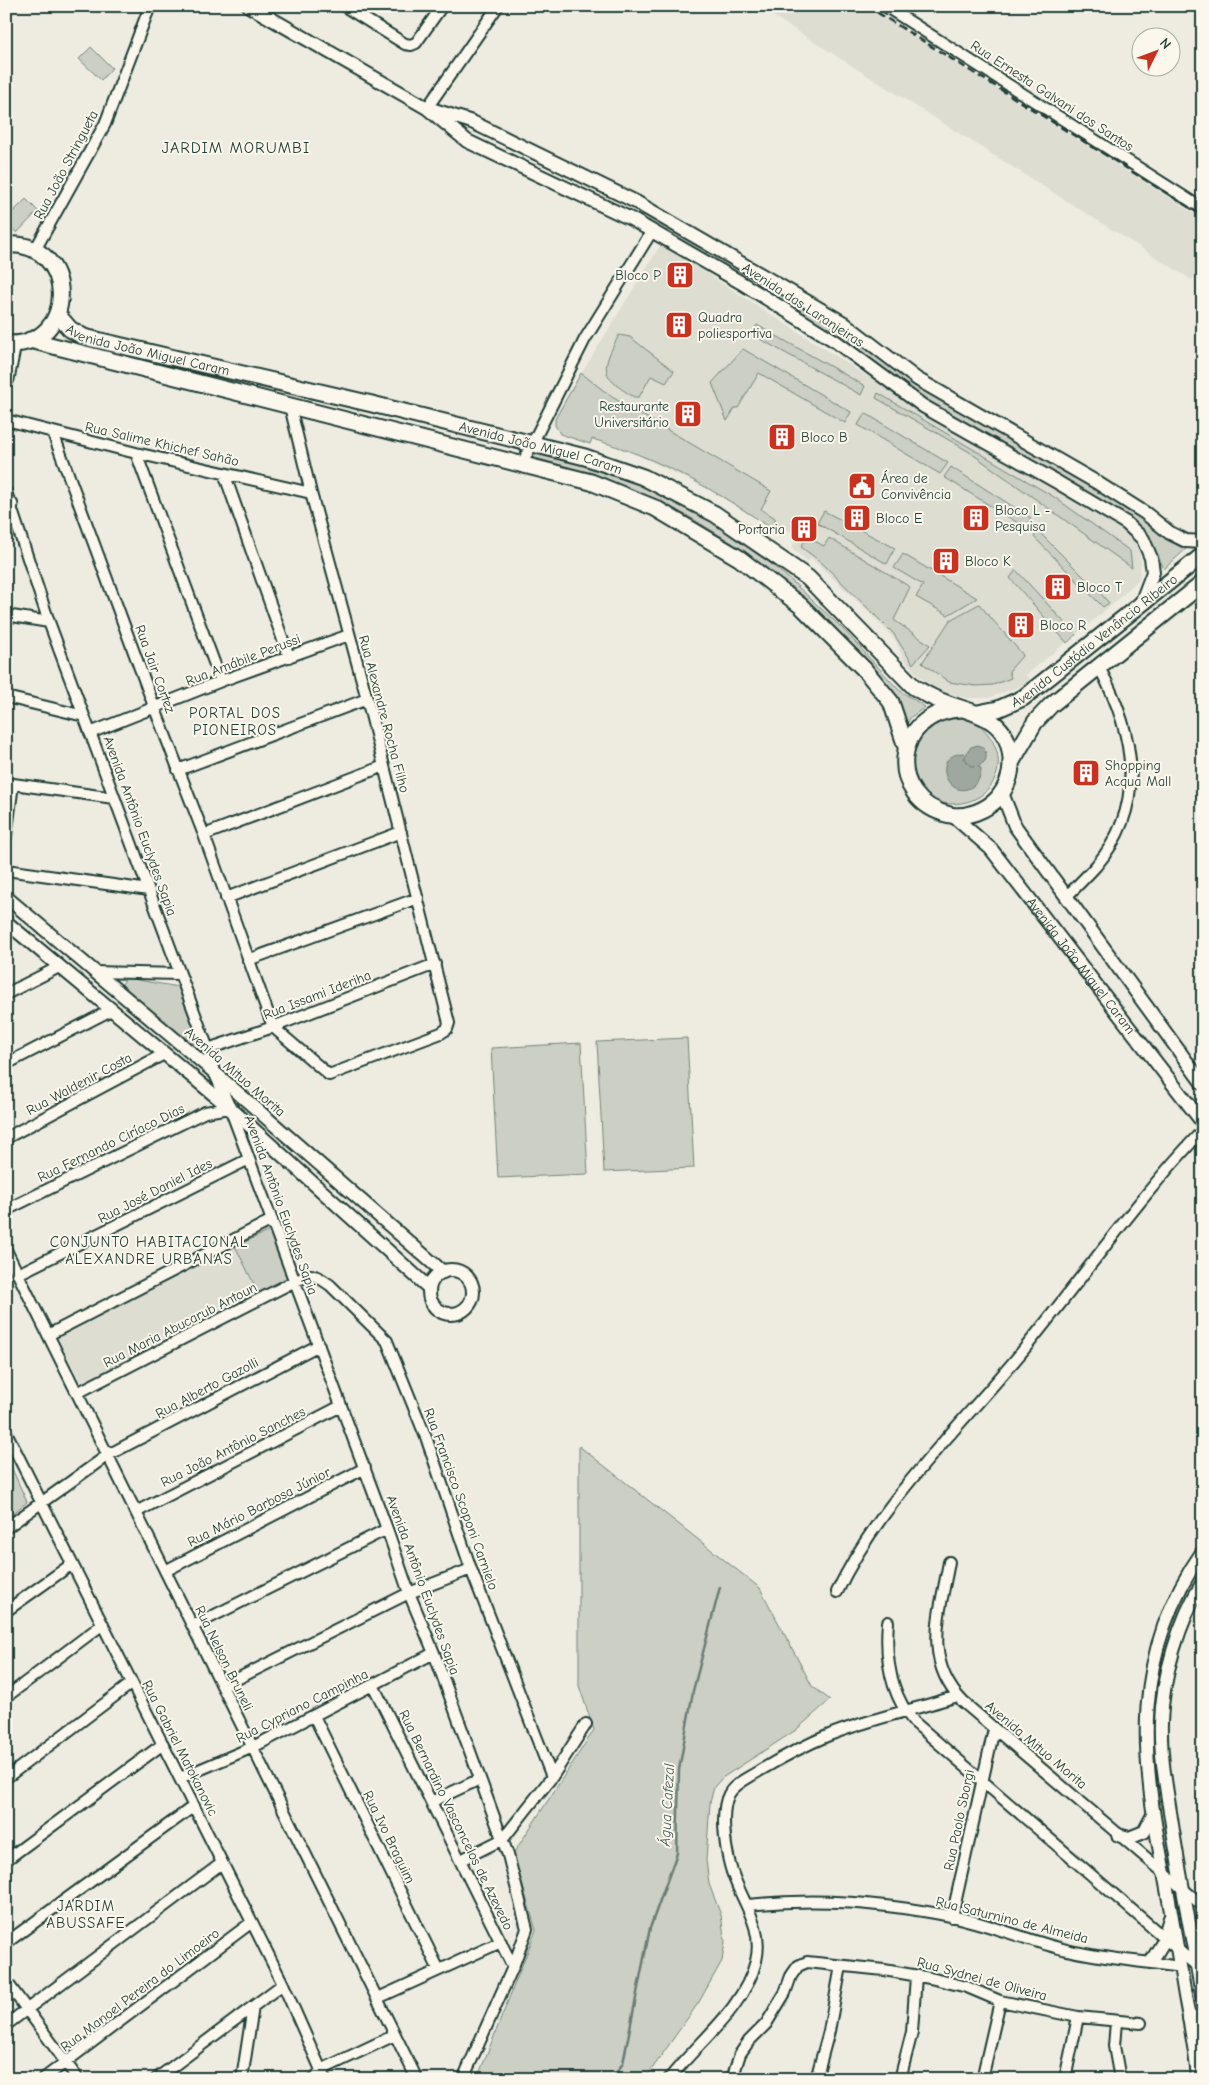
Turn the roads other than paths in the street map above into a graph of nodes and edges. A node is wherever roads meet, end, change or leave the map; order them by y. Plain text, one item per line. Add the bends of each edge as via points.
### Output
1 (150, 6) edge
2 (249, 6) edge
3 (344, 6) edge
4 (442, 6) edge
5 (498, 6) edge
6 (885, 6) edge
7 (427, 108) junction
8 (1203, 209) edge
9 (652, 231) junction
10 (6, 245) edge
11 (35, 250) junction
12 (57, 314) junction
13 (30, 340) junction
14 (9, 344) edge
15 (6, 379) edge
16 (290, 406) junction
17 (6, 420) edge
18 (53, 432) junction
19 (531, 443) junction
20 (136, 453) junction
21 (522, 464) junction
22 (224, 473) junction
23 (311, 493) junction
24 (8, 499) edge
25 (1203, 542) edge
26 (1203, 555) edge
27 (1203, 583) edge
28 (1140, 606) junction
29 (6, 615) edge
30 (49, 622) junction
31 (349, 635) junction
32 (289, 657) junction
33 (1099, 667) junction
34 (221, 681) junction
35 (6, 697) edge
36 (367, 699) junction
37 (155, 708) junction
38 (962, 709) junction
39 (978, 713) junction
40 (84, 716) junction
41 (90, 733) junction
42 (906, 747) junction
43 (1011, 764) junction
44 (384, 766) junction
45 (178, 770) junction
46 (10, 783) edge
47 (1002, 793) junction
48 (114, 798) junction
49 (952, 815) junction
50 (401, 832) junction
51 (204, 835) junction
52 (6, 837) edge
53 (6, 870) edge
54 (149, 890) junction
55 (1067, 896) junction
56 (6, 897) edge
57 (226, 898) junction
58 (418, 898) junction
59 (6, 922) edge
60 (248, 960) junction
61 (435, 964) junction
62 (59, 966) junction
63 (94, 972) junction
64 (179, 974) junction
65 (6, 994) edge
66 (111, 1010) junction
67 (273, 1028) junction
68 (208, 1049) junction
69 (164, 1054) junction
70 (6, 1064) edge
71 (214, 1072) junction
72 (1203, 1084) edge
73 (230, 1108) junction
74 (1203, 1123) edge
75 (1203, 1130) edge
76 (6, 1138) edge
77 (249, 1159) junction
78 (6, 1210) edge
79 (272, 1220) junction
80 (6, 1250) edge
81 (443, 1272) junction
82 (18, 1274) junction
83 (295, 1281) junction
84 (429, 1288) junction
85 (48, 1334) junction
86 (319, 1345) junction
87 (77, 1393) junction
88 (341, 1406) junction
89 (6, 1432) edge
90 (108, 1455) junction
91 (365, 1468) junction
92 (42, 1503) junction
93 (136, 1512) junction
94 (6, 1528) edge
95 (387, 1529) junction
96 (1203, 1552) edge
97 (949, 1562) dead end
98 (72, 1564) junction
99 (471, 1569) junction
100 (166, 1571) junction
101 (1203, 1582) edge
102 (837, 1592) dead end
103 (409, 1593) junction
104 (6, 1611) edge
105 (888, 1622) dead end
106 (102, 1624) junction
107 (193, 1626) junction
108 (434, 1653) junction
109 (132, 1683) junction
110 (373, 1685) junction
111 (223, 1686) junction
112 (957, 1696) junction
113 (6, 1697) edge
114 (906, 1712) junction
115 (314, 1716) junction
116 (586, 1724) dead end
117 (994, 1729) junction
118 (163, 1744) junction
119 (253, 1748) junction
120 (552, 1777) junction
121 (6, 1778) edge
122 (180, 1778) junction
123 (480, 1778) junction
124 (981, 1781) junction
125 (431, 1802) junction
126 (194, 1806) junction
127 (1153, 1815) junction
128 (1118, 1835) junction
129 (502, 1839) junction
130 (6, 1860) edge
131 (461, 1860) junction
132 (222, 1863) junction
133 (1164, 1873) junction
134 (1182, 1888) junction
135 (748, 1905) junction
136 (1203, 1906) edge
137 (1171, 1913) junction
138 (952, 1916) junction
139 (252, 1922) junction
140 (1164, 1937) junction
141 (501, 1942) junction
142 (6, 1943) edge
143 (1177, 1948) junction
144 (1150, 1962) junction
145 (841, 1966) junction
146 (513, 1967) junction
147 (1180, 1967) junction
148 (1200, 1968) edge
149 (440, 1970) junction
150 (916, 1976) junction
151 (6, 1981) edge
152 (284, 1984) junction
153 (378, 1998) junction
154 (1000, 2001) junction
155 (1203, 2001) edge
156 (253, 2007) junction
157 (27, 2010) junction
158 (1078, 2017) junction
159 (1203, 2017) edge
160 (1189, 2018) junction
161 (1116, 2022) junction
162 (1141, 2023) dead end
163 (6, 2025) edge
164 (395, 2035) junction
165 (1198, 2046) edge
166 (66, 2062) junction
167 (323, 2074) edge
168 (157, 2078) edge
169 (43, 2079) edge
170 (78, 2079) edge
171 (242, 2079) edge
172 (314, 2079) edge
173 (418, 2079) edge
174 (464, 2079) edge
175 (669, 2079) edge
176 (732, 2079) edge
177 (816, 2079) edge
178 (900, 2079) edge
179 (982, 2079) edge
180 (1066, 2079) edge
181 (1120, 2079) edge
182 (1198, 2079) edge

1 - 11 street, Rua João Stringueta via 105,124
2 - 7 street, Avenida das Laranjeiras
3 - 4 street via 411,45 416,43
5 - 7 street
6 - 8 street, Rua Ernesta Galvani dos Santos
7 - 9 street, Avenida das Laranjeiras via 467,141
7 - 25 street, Avenida das Laranjeiras via 472,122 636,202 844,323 917,379 1096,482 1170,533 1186,541
9 - 19 street via 584,339
9 - 28 street, Avenida das Laranjeiras via 835,341 923,406 1126,523 1144,539 1152,558 1153,572
10 - 11 main road
11 - 12 main road via 46,258 57,275 62,294
12 - 13 main road via 44,332
12 - 19 main road, Avenida João Miguel Caram via 70,329 84,337
13 - 14 main road
13 - 16 main road, Avenida João Miguel Caram
14 - 15 main road
16 - 21 main road, Avenida João Miguel Caram
16 - 23 street, Rua Alexandre Rocha Filho
17 - 18 street, Rua Salime Khichef Sahão
18 - 20 street, Rua Salime Khichef Sahão
18 - 37 street, Rua Jair Cortez
19 - 21 street
19 - 38 main road, Avenida João Miguel Caram via 643,477 715,514 808,578 914,687
20 - 22 street, Rua Salime Khichef Sahão
20 - 34 street
21 - 42 main road, Avenida João Miguel Caram via 591,482 655,508 739,558 801,606 864,669 891,702
22 - 23 street, Rua Salime Khichef Sahão
22 - 32 street
23 - 31 street, Rua Alexandre Rocha Filho
24 - 30 street, Avenida Antônio Euclydes Sapia
26 - 28 main road, Avenida Custódio Venâncio Ribeiro
27 - 33 main road, Avenida Custódio Venâncio Ribeiro
28 - 39 main road, Avenida Custódio Venâncio Ribeiro via 1023,698 998,709
29 - 30 street
30 - 40 street, Avenida Antônio Euclydes Sapia
31 - 32 street, Rua Amábile Perussi
31 - 36 street, Rua Alexandre Rocha Filho
32 - 34 street, Rua Amábile Perussi
33 - 43 main road, Avenida Custódio Venâncio Ribeiro via 1036,722
33 - 55 street via 1114,693 1130,749 1129,799 1121,826 1110,845 1097,865
34 - 37 street, Rua Amábile Perussi
35 - 40 street
36 - 44 street, Rua Alexandre Rocha Filho
36 - 45 street
37 - 41 street, Rua Amábile Perussi
37 - 45 street, Rua Jair Cortez
38 - 39 main road
38 - 42 main road via 944,710 928,717 915,730
39 - 43 main road via 994,723 1005,737
40 - 41 street, Avenida Antônio Euclydes Sapia
41 - 48 street, Avenida Antônio Euclydes Sapia
42 - 49 main road via 905,770 913,792 930,807
43 - 47 main road
44 - 50 street, Rua Alexandre Rocha Filho
44 - 51 street
45 - 51 street, Rua Jair Cortez
46 - 48 street
46 - 52 street
47 - 49 main road via 985,808 970,814
47 - 55 street, Avenida João Miguel Caram via 1015,826
48 - 54 street, Avenida Antônio Euclydes Sapia
49 - 74 street, Avenida João Miguel Caram via 991,849
50 - 57 street
50 - 58 street, Rua Alexandre Rocha Filho
51 - 57 street, Rua Jair Cortez
53 - 54 street
54 - 64 street, Avenida Antônio Euclydes Sapia
55 - 72 street, Avenida João Miguel Caram
56 - 63 street, Avenida Mituo Morita
57 - 60 street, Rua Jair Cortez
58 - 60 street
58 - 61 street, Rua Alexandre Rocha Filho
59 - 62 street
60 - 67 street, Rua Jair Cortez
61 - 67 street, Rua Issami Ideriha
61 - 67 street, Rua Alexandre Rocha Filho via 449,1020 447,1029 441,1034 329,1075
62 - 65 street
62 - 66 street
63 - 64 street
63 - 71 street, Avenida Mituo Morita
64 - 68 street, Avenida Antônio Euclydes Sapia
66 - 69 street
66 - 70 street
67 - 68 street, Rua Issami Ideriha
68 - 71 street, Avenida Antônio Euclydes Sapia
69 - 73 street
69 - 76 street, Rua Waldenir Costa
71 - 73 street, Avenida Antônio Euclydes Sapia
71 - 81 street, Avenida Mituo Morita
73 - 77 street, Avenida Antônio Euclydes Sapia
73 - 78 street, Rua Fernando Ciríaco Dias via 205,1112
73 - 84 street
75 - 102 street via 1162,1176 1015,1360 905,1488 866,1540
77 - 79 street, Avenida Antônio Euclydes Sapia
77 - 82 street, Rua José Daniel Ides
79 - 83 street, Avenida Antônio Euclydes Sapia
79 - 85 street
80 - 82 street, Rua Nelson Bruneli
81 - 84 street via 434,1278
81 - 84 street via 454,1270 471,1283 473,1294 467,1308 449,1314 438,1310 430,1298
82 - 85 street, Rua Nelson Bruneli
83 - 86 street, Avenida Antônio Euclydes Sapia
83 - 87 street, Rua Maria Abucarub Antoun
83 - 99 street, Rua Francisco Scoponi Carnielo via 318,1277 387,1341
85 - 87 street, Rua Nelson Bruneli
86 - 88 street, Avenida Antônio Euclydes Sapia
86 - 90 street, Rua Alberto Gazolli
87 - 90 street, Rua Nelson Bruneli
88 - 91 street, Avenida Antônio Euclydes Sapia
88 - 93 street, Rua João Antônio Sanches
89 - 92 street, Rua Gabriel Matokanovic
90 - 92 street, Rua Alberto Gazolli
90 - 93 street, Rua Nelson Bruneli
91 - 95 street, Avenida Antônio Euclydes Sapia
91 - 100 street, Rua Mário Barbosa Júnior
92 - 94 street, Rua Alberto Gazolli
92 - 98 street, Rua Gabriel Matokanovic
93 - 100 street, Rua Nelson Bruneli
95 - 103 street, Avenida Antônio Euclydes Sapia
95 - 107 street
96 - 127 street via 1169,1613 1149,1684 1147,1770
97 - 112 street, Avenida Mituo Morita via 936,1642 944,1675
98 - 104 street
98 - 106 street, Rua Gabriel Matokanovic
99 - 103 street
99 - 120 street, Rua Francisco Scoponi Carnielo
100 - 107 street, Rua Nelson Bruneli
101 - 134 street via 1183,1622 1171,1659 1161,1722 1162,1759
103 - 108 street, Avenida Antônio Euclydes Sapia
103 - 111 street
105 - 114 street via 888,1662 893,1687
106 - 109 street, Rua Gabriel Matokanovic
106 - 113 street
107 - 111 street, Rua Nelson Bruneli
108 - 110 street, Rua Cypriano Campinha
108 - 123 street, Avenida Antônio Euclydes Sapia
109 - 118 street, Rua Gabriel Matokanovic
109 - 121 street
110 - 115 street, Rua Cypriano Campinha
110 - 125 street, Rua Bernardino Vasconcelos de Azevedo
111 - 119 street, Rua Nelson Bruneli
112 - 114 street
112 - 117 street, Avenida Mituo Morita
114 - 124 street
114 - 135 street via 825,1737 764,1768 732,1789 725,1808 725,1840 733,1877
115 - 119 street, Rua Cypriano Campinha
115 - 149 street, Rua Ivo Braguim
116 - 120 street
117 - 124 street, Rua Paolo Sborgi
117 - 128 street, Avenida Mituo Morita
118 - 122 street, Rua Gabriel Matokanovic
118 - 130 street
119 - 122 street, Rua Cypriano Campinha
119 - 153 street, Rua Nelson Bruneli
120 - 129 street
122 - 126 street, Rua Gabriel Matokanovic
123 - 125 street
123 - 129 street, Avenida Antônio Euclydes Sapia
124 - 138 street, Rua Paolo Sborgi
124 - 140 street
125 - 131 street, Rua Bernardino Vasconcelos de Azevedo
126 - 132 street, Rua Gabriel Matokanovic
126 - 142 street
127 - 128 street via 1144,1832 1128,1838
127 - 133 street
128 - 133 street, Avenida Mituo Morita
129 - 131 street
129 - 146 street, Avenida Antônio Euclydes Sapia via 527,1930
131 - 141 street, Rua Bernardino Vasconcelos de Azevedo
132 - 139 street, Rua Gabriel Matokanovic
132 - 157 street
133 - 134 street, Avenida Mituo Morita
133 - 137 street
134 - 136 street, Avenida Mituo Morita
134 - 148 street
135 - 138 street, Rua Saturnino de Almeida via 790,1900 840,1901
135 - 175 street via 758,1942 756,1960 746,1988 735,2005
137 - 140 street
137 - 143 street
138 - 144 street, Rua Saturnino de Almeida via 1070,1951
139 - 152 street, Rua Gabriel Matokanovic
139 - 166 street, Rua Manoel Pereira do Limoeiro
140 - 143 street
140 - 144 street
141 - 146 street, Rua Bernardino Vasconcelos de Azevedo
141 - 149 street
143 - 147 street
143 - 148 street
144 - 147 street, Rua Saturnino de Almeida
145 - 150 street, Rua Sydnei de Oliveira
145 - 176 street, Rua Sydnei de Oliveira via 807,1962 798,1966 766,2024 740,2054
145 - 177 street via 830,2031
146 - 174 street
147 - 160 street
148 - 155 street
149 - 153 street
150 - 154 street, Rua Sydnei de Oliveira via 962,1986
150 - 178 street via 912,2032
151 - 157 street
152 - 156 street
152 - 167 street, Rua Gabriel Matokanovic
153 - 164 street, Rua Nelson Bruneli
154 - 158 street, Rua Sydnei de Oliveira
154 - 179 street
156 - 168 street
156 - 171 street
157 - 163 street
157 - 166 street
158 - 161 street, Rua Sydnei de Oliveira
158 - 180 street
159 - 160 street
160 - 165 street
161 - 162 street, Rua Sydnei de Oliveira
161 - 181 street via 1114,2046
164 - 167 street
164 - 173 street, Rua Nelson Bruneli
165 - 182 street
166 - 169 street, Rua Manoel Pereira do Limoeiro
166 - 170 street
167 - 172 street

